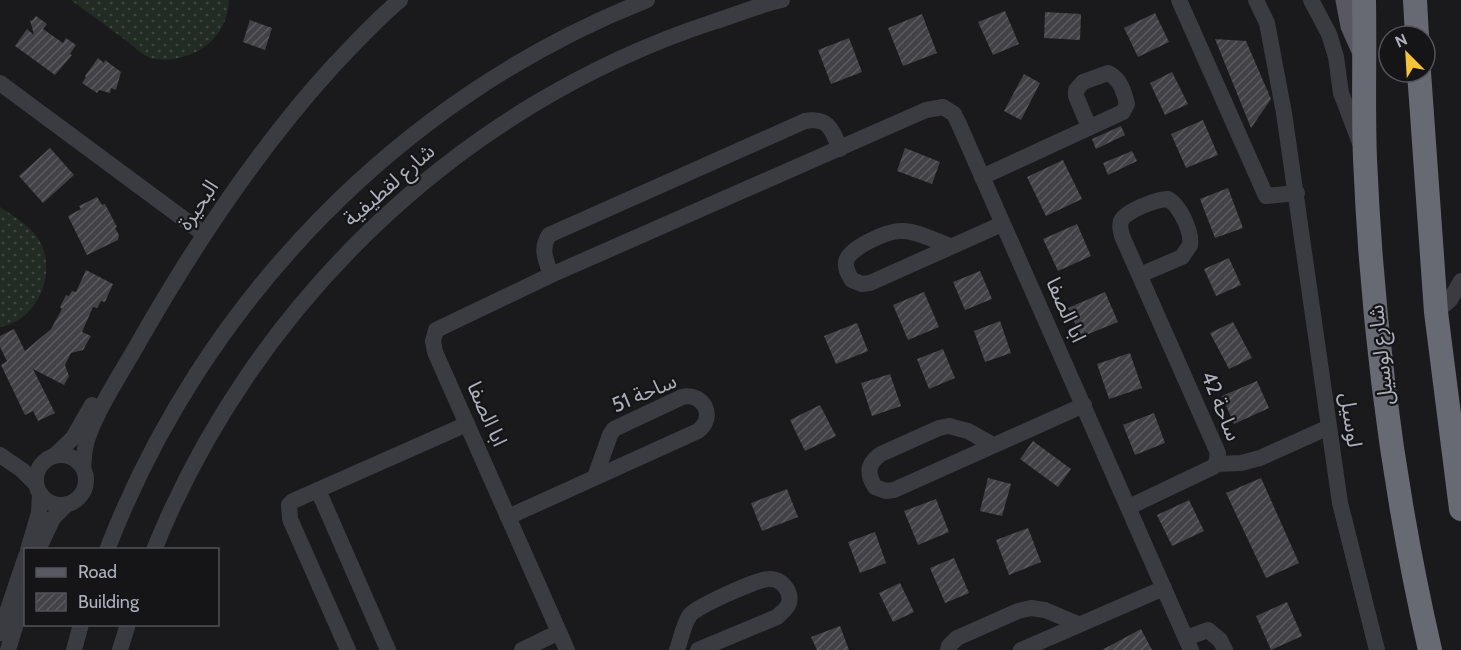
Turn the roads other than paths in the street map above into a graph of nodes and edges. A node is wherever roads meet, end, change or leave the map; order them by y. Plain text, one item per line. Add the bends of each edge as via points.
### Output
1 (647, 0) edge
2 (782, 0) edge
3 (1179, 0) edge
4 (1256, 0) edge
5 (1311, 0) edge
6 (1346, 0) edge
7 (1364, 0) edge
8 (386, 3) edge
9 (1417, 3) edge
10 (1417, 24) edge
11 (1365, 56) junction
12 (0, 83) edge
13 (1420, 84) edge
14 (1089, 127) dead end
15 (840, 149) junction
16 (1365, 156) junction
17 (982, 177) junction
18 (1297, 192) junction
19 (1002, 224) junction
20 (200, 231) junction
21 (950, 246) junction
22 (1140, 275) junction
23 (551, 276) junction
24 (1461, 281) edge
25 (1436, 312) junction
26 (133, 342) junction
27 (1084, 405) junction
28 (467, 424) junction
29 (1329, 427) junction
30 (993, 445) junction
31 (0, 455) edge
32 (50, 459) junction
33 (1216, 464) junction
34 (83, 467) junction
35 (595, 477) junction
36 (38, 489) junction
37 (318, 490) junction
38 (67, 504) junction
39 (1129, 507) junction
40 (1461, 509) edge
41 (508, 517) junction
42 (29, 548) edge
43 (38, 548) edge
44 (107, 548) edge
45 (154, 548) edge
46 (24, 563) edge
47 (1164, 588) junction
48 (24, 597) edge
49 (1078, 624) junction
50 (80, 626) edge
51 (559, 632) junction
52 (0, 633) edge
53 (1189, 644) edge
54 (8, 650) edge
55 (74, 650) edge
56 (348, 650) edge
57 (388, 650) edge
58 (522, 650) edge
59 (567, 650) edge
60 (677, 650) edge
61 (698, 650) edge
62 (948, 650) edge
63 (1021, 650) edge
64 (1225, 650) edge
65 (1377, 650) edge
66 (1430, 650) edge

1 - 44 street, شارع لقطيفية via 571,35 462,99 409,138 315,223 248,300 207,357 147,460
2 - 45 street, شارع لقطيفية via 667,38 597,70 501,125 411,193 316,286 258,360 196,459
3 - 18 street via 1266,196
4 - 18 street, لوسيل via 1267,22
5 - 16 street via 1329,34 1341,93
6 - 11 main road, شارع لوسيل via 1351,26
7 - 11 highway, شارع لوسيل
8 - 20 street, البحيرة via 339,45 249,152
9 - 10 highway
11 - 16 highway, شارع لوسيل
12 - 20 street
13 - 25 highway
14 - 17 street
15 - 17 street, ابا الصفا via 942,107 954,114
15 - 23 street, ابا الصفا
15 - 23 street via 824,122 805,121 549,235 543,247
16 - 66 highway, شارع لوسيل via 1383,375 1408,548
17 - 19 street, ابا الصفا
18 - 29 street, لوسيل
19 - 21 street
19 - 27 street, ابا الصفا
20 - 26 street, البحيرة
21 - 21 street via 900,231 854,249 846,259 846,267 852,280 870,283
22 - 22 street, ساحة 42 via 1182,256 1190,245 1191,238 1177,206 1168,199 1130,212 1121,221 1122,236
22 - 33 street, ساحة 42 via 1217,448
23 - 28 street, ابا الصفا via 436,330 433,346
24 - 25 street via 1450,300
25 - 40 highway
26 - 32 street, البحيرة via 73,438
26 - 34 street, البحيرة via 86,442
27 - 30 street
27 - 39 street, ابا الصفا
28 - 37 street
28 - 41 street, ابا الصفا
29 - 33 street via 1260,458
29 - 65 street, لوسيل via 1340,503
30 - 30 street via 957,427 939,428 875,458 868,473 875,487 894,490
31 - 32 street
31 - 36 street via 22,470
32 - 34 street via 70,457
32 - 36 street via 37,474
33 - 39 street, ساحة 42
34 - 38 street via 84,490
35 - 35 street, ساحة 51 via 610,435 621,425 687,396 698,398 706,409 708,417 698,431
35 - 41 street, ساحة 51
36 - 38 street via 52,504
36 - 42 street via 39,513
37 - 56 street via 293,501 288,512
37 - 57 street
38 - 43 street via 53,519
39 - 47 street, ابا الصفا
41 - 51 street, ابا الصفا
46 - 52 street
47 - 49 street
47 - 53 street, ابا الصفا
48 - 54 street
49 - 62 street via 1045,610 1026,609 957,638
49 - 63 street
50 - 55 street
51 - 58 street
51 - 59 street, ابا الصفا
53 - 64 street, ابا الصفا via 1208,630 1220,639
60 - 61 street via 693,611 766,579 783,584 789,602 777,617

